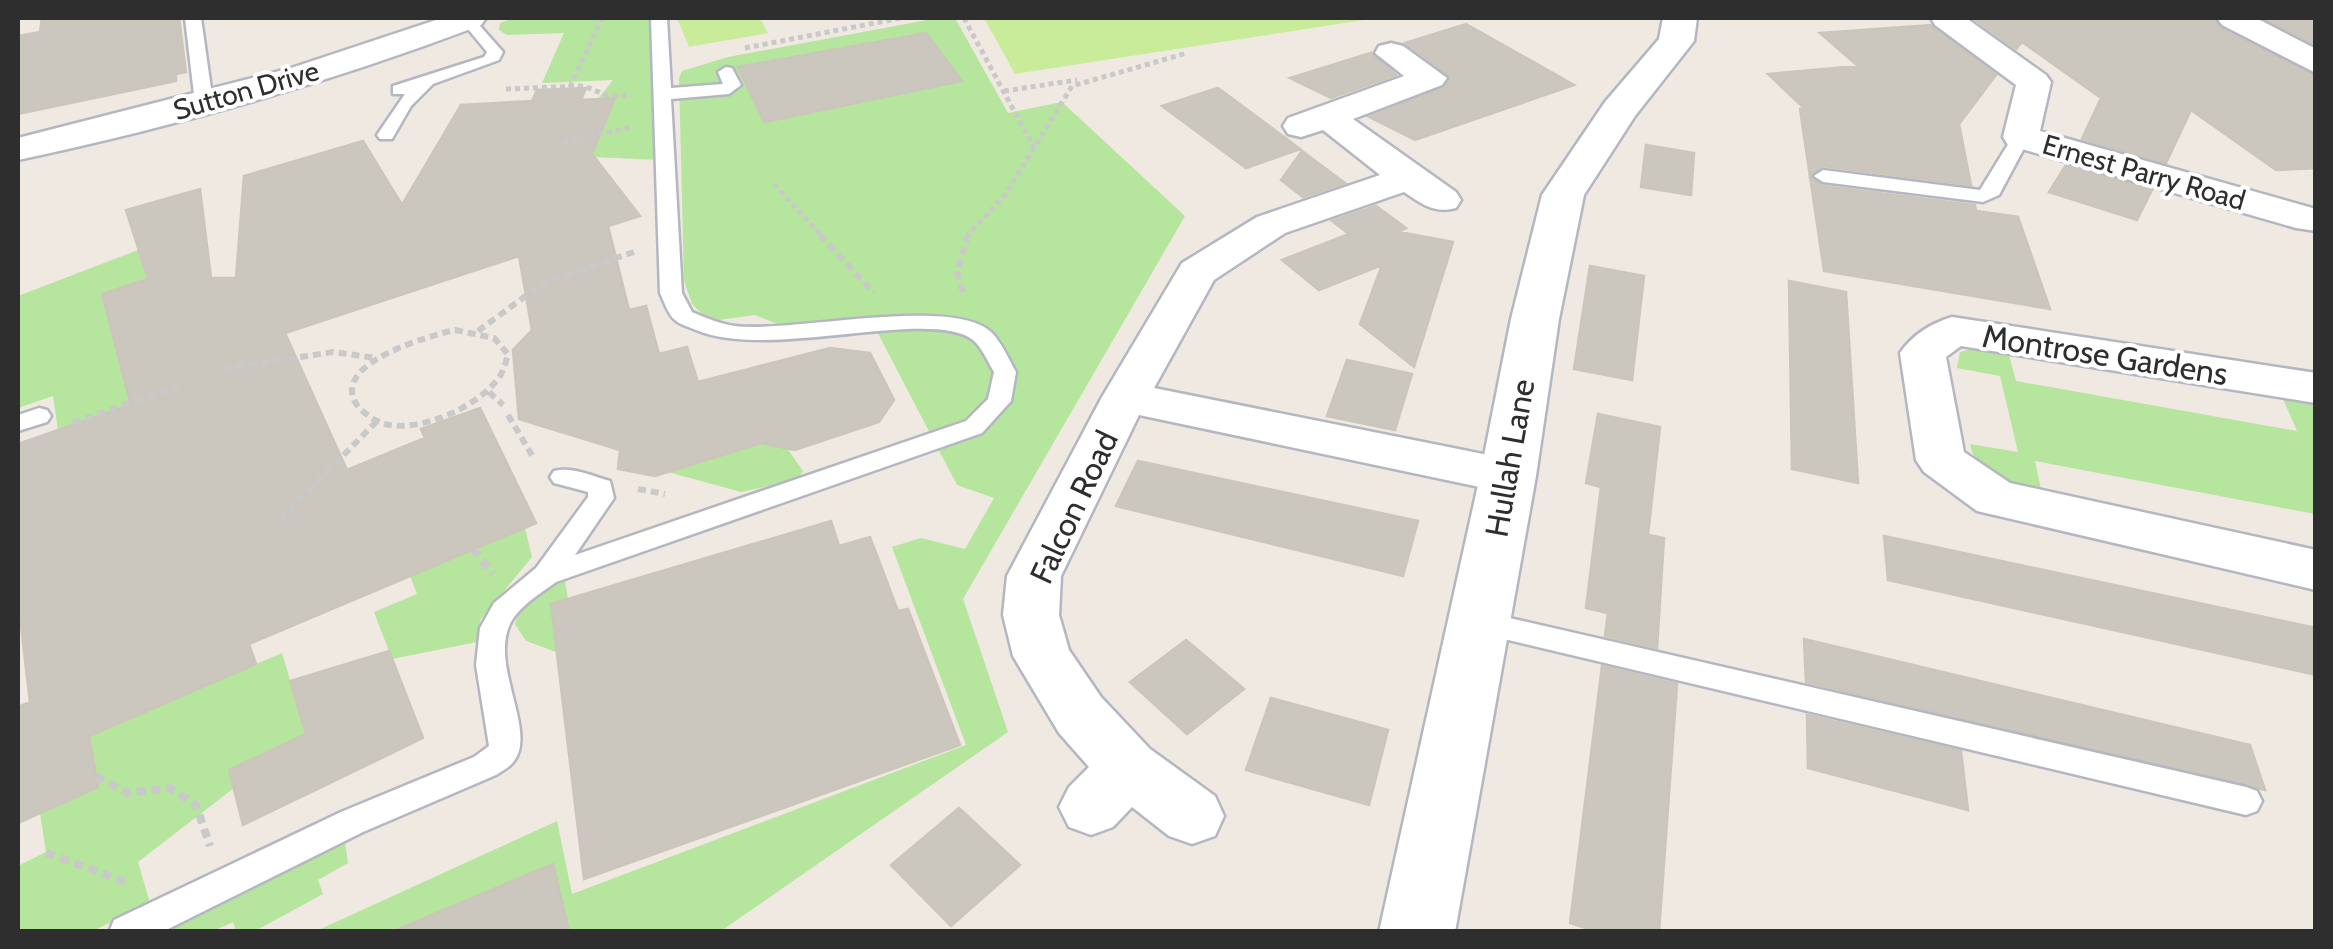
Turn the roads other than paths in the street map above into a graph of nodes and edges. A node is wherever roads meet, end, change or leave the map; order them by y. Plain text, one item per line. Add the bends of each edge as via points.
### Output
1 (193, 18) edge
2 (468, 18) edge
3 (659, 18) edge
4 (1680, 18) edge
5 (1946, 18) edge
6 (2233, 18) edge
7 (1391, 53) dead end
8 (2316, 64) edge
9 (726, 72) dead end
10 (440, 78) junction
11 (398, 90) dead end
12 (204, 104) junction
13 (662, 107) junction
14 (386, 136) dead end
15 (2021, 136) junction
16 (18, 148) edge
17 (1823, 176) dead end
18 (2314, 230) edge
19 (2316, 388) edge
20 (1125, 398) junction
21 (1508, 476) junction
22 (564, 477) road end
23 (2316, 570) edge
24 (546, 575) junction
25 (1479, 622) junction
26 (2246, 801) dead end
27 (1192, 816) dead end
28 (126, 932) edge
29 (1417, 932) edge

1 - 12 lane
2 - 10 lane via 495,52 491,60
2 - 12 street, Sutton Drive
3 - 13 lane
4 - 21 street, Hullah Lane via 1676,42 1619,110 1564,195
5 - 15 street, Ernest Parry Road via 2034,82
6 - 8 street
7 - 20 street, Falcon Road via 1430,78 1314,122 1425,189 1271,225 1197,272
9 - 13 lane via 729,89
10 - 11 lane
10 - 14 lane via 404,103
12 - 16 street, Sutton Drive
13 - 24 lane via 671,293 683,316 710,328 769,335 958,324 983,336 1004,372 999,401 974,427
15 - 17 lane via 1983,196
15 - 18 street, Ernest Parry Road
19 - 23 street, Montrose Gardens via 1952,331 1923,353 1942,460 1995,498
20 - 21 street, Falcon Road
20 - 27 street, Falcon Road via 1034,576 1031,616 1042,656 1080,715 1109,788
21 - 25 street, Hullah Lane
22 - 24 lane via 601,487 602,498
24 - 28 lane via 500,610 492,630 488,649 503,753
25 - 26 lane
25 - 29 street, Hullah Lane

